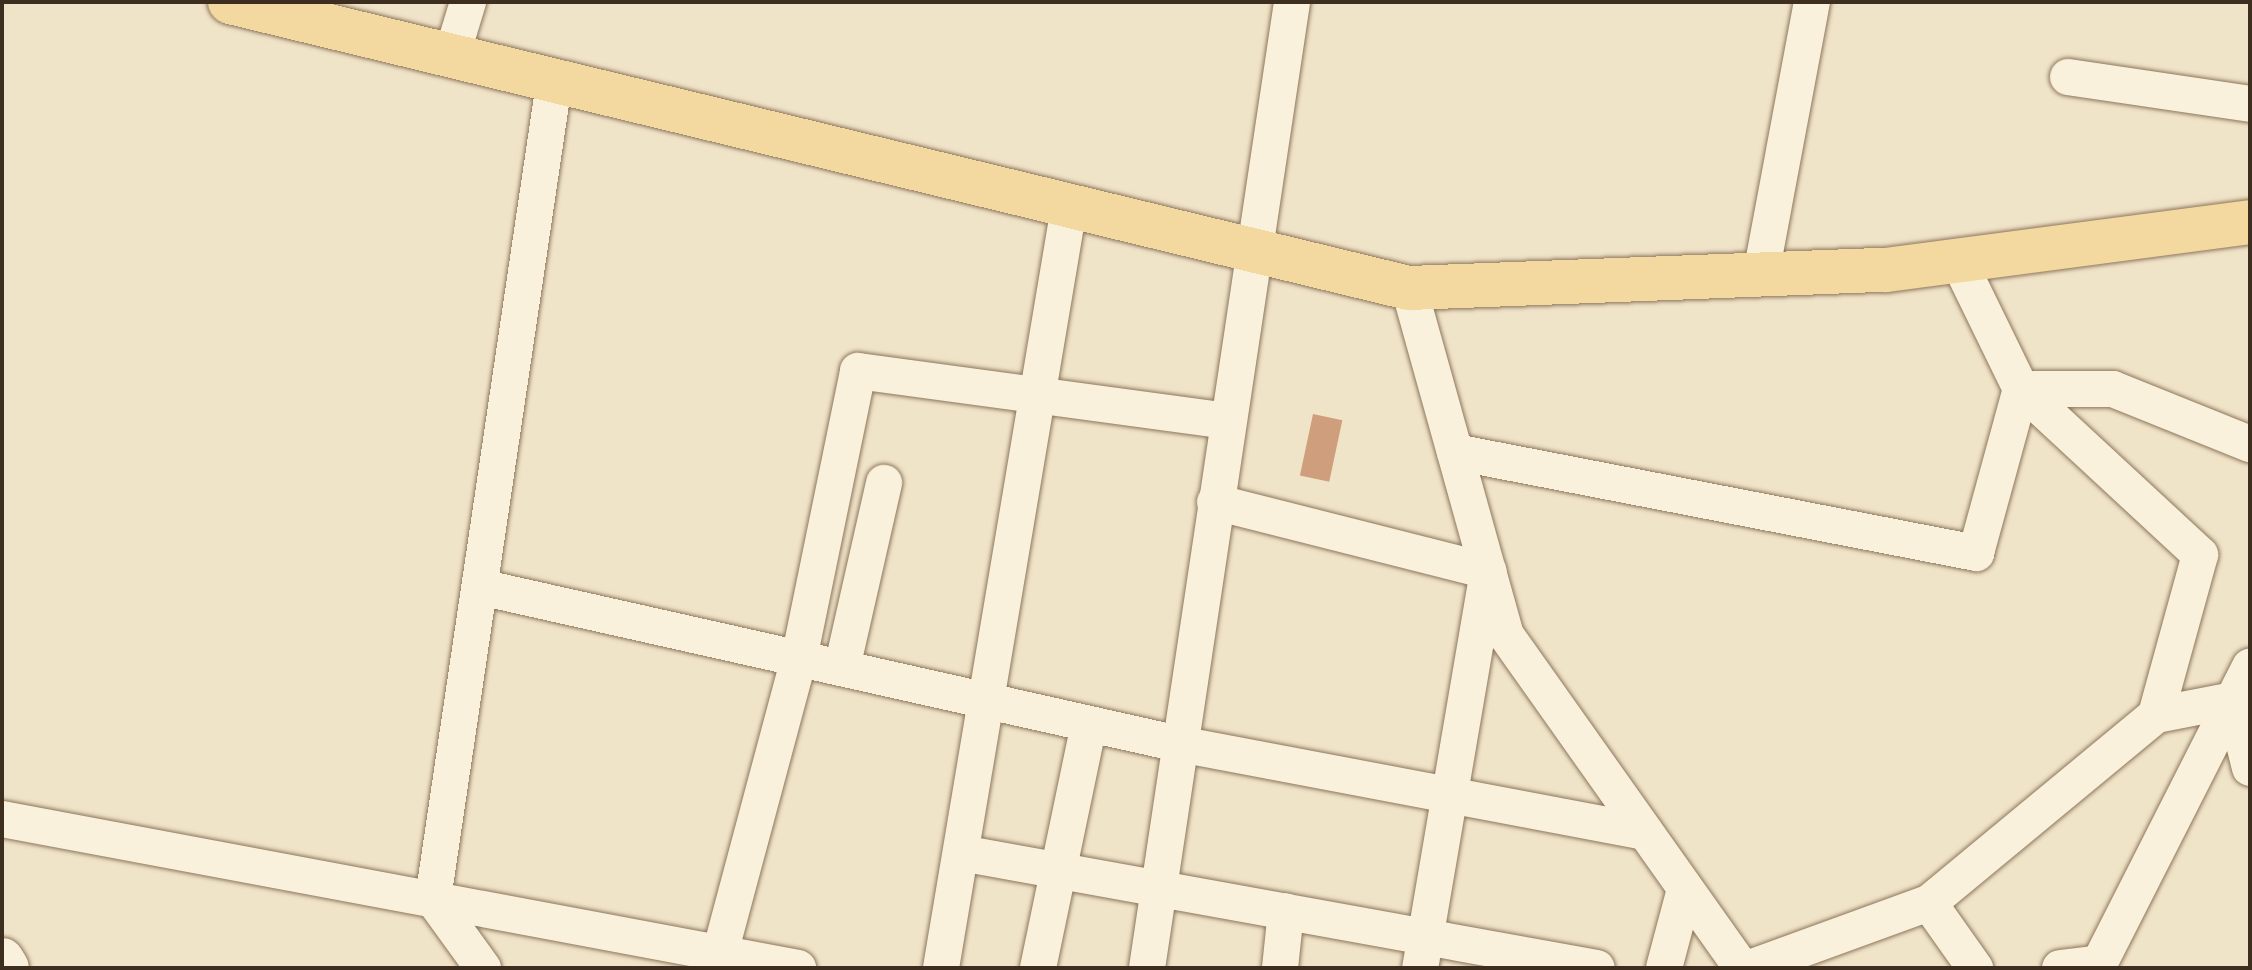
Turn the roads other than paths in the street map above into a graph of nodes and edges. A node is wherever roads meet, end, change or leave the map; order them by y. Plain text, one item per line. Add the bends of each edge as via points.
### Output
1 (230, 2) edge
2 (468, 2) edge
3 (1292, 2) edge
4 (1812, 2) edge
5 (451, 58) junction
6 (2068, 77) dead end
7 (554, 84) junction
8 (2250, 104) edge
9 (1069, 207) junction
10 (2250, 222) edge
11 (1251, 250) junction
12 (1958, 260) junction
13 (1761, 274) junction
14 (1409, 288) junction
15 (2021, 389) junction
16 (1038, 393) junction
17 (1226, 421) junction
18 (2250, 444) edge
19 (1455, 452) junction
20 (884, 483) dead end
21 (1215, 502) junction
22 (1488, 571) junction
23 (480, 587) junction
24 (799, 659) junction
25 (2250, 667) edge
26 (842, 668) junction
27 (986, 700) junction
28 (2233, 700) junction
29 (2156, 715) junction
30 (1089, 724) junction
31 (1179, 744) junction
32 (2250, 768) edge
33 (1450, 794) junction
34 (2, 819) edge
35 (1645, 832) junction
36 (961, 853) junction
37 (1058, 871) junction
38 (1158, 887) junction
39 (1685, 889) junction
40 (433, 899) junction
41 (1929, 903) junction
42 (1286, 911) junction
43 (1422, 952) edge
44 (2, 960) edge
45 (718, 961) edge
46 (2098, 965) edge
47 (7, 968) edge
48 (483, 968) edge
49 (798, 968) edge
50 (941, 968) edge
51 (1038, 968) edge
52 (1147, 968) edge
53 (1280, 968) edge
54 (1597, 968) edge
55 (1664, 968) edge
56 (1742, 968) edge
57 (1750, 968) edge
58 (1975, 968) edge
59 (2060, 968) edge

1 - 5 main road
2 - 5 street
3 - 11 street
4 - 13 street
5 - 7 main road
6 - 8 street
7 - 9 main road
7 - 23 street
9 - 11 main road
9 - 16 street
10 - 12 main road
11 - 14 main road
11 - 17 street
12 - 13 main road
12 - 15 street
13 - 14 main road
14 - 19 street
15 - 18 street via 2113,389
15 - 19 street via 1976,553
15 - 29 street via 2200,555
16 - 17 street
16 - 24 street via 858,371
16 - 27 street
17 - 21 street
19 - 22 street
20 - 26 street
21 - 22 street
21 - 31 street
22 - 33 street
22 - 35 street via 1506,635
23 - 24 street
23 - 40 street
24 - 26 street
24 - 45 street
25 - 28 street
26 - 27 street
27 - 30 street
27 - 36 street
28 - 29 street
28 - 32 street
28 - 46 street
29 - 41 street
30 - 31 street
30 - 37 street
31 - 33 street
31 - 38 street
33 - 35 street
33 - 43 street
34 - 40 street
35 - 39 street
36 - 37 street
36 - 50 street
37 - 38 street
37 - 51 street
38 - 42 street
38 - 52 street
39 - 55 street
39 - 56 street
40 - 45 street
40 - 48 street
41 - 57 street
41 - 58 street
42 - 43 street
42 - 53 street
43 - 54 street
44 - 47 street
45 - 49 street
46 - 59 street

